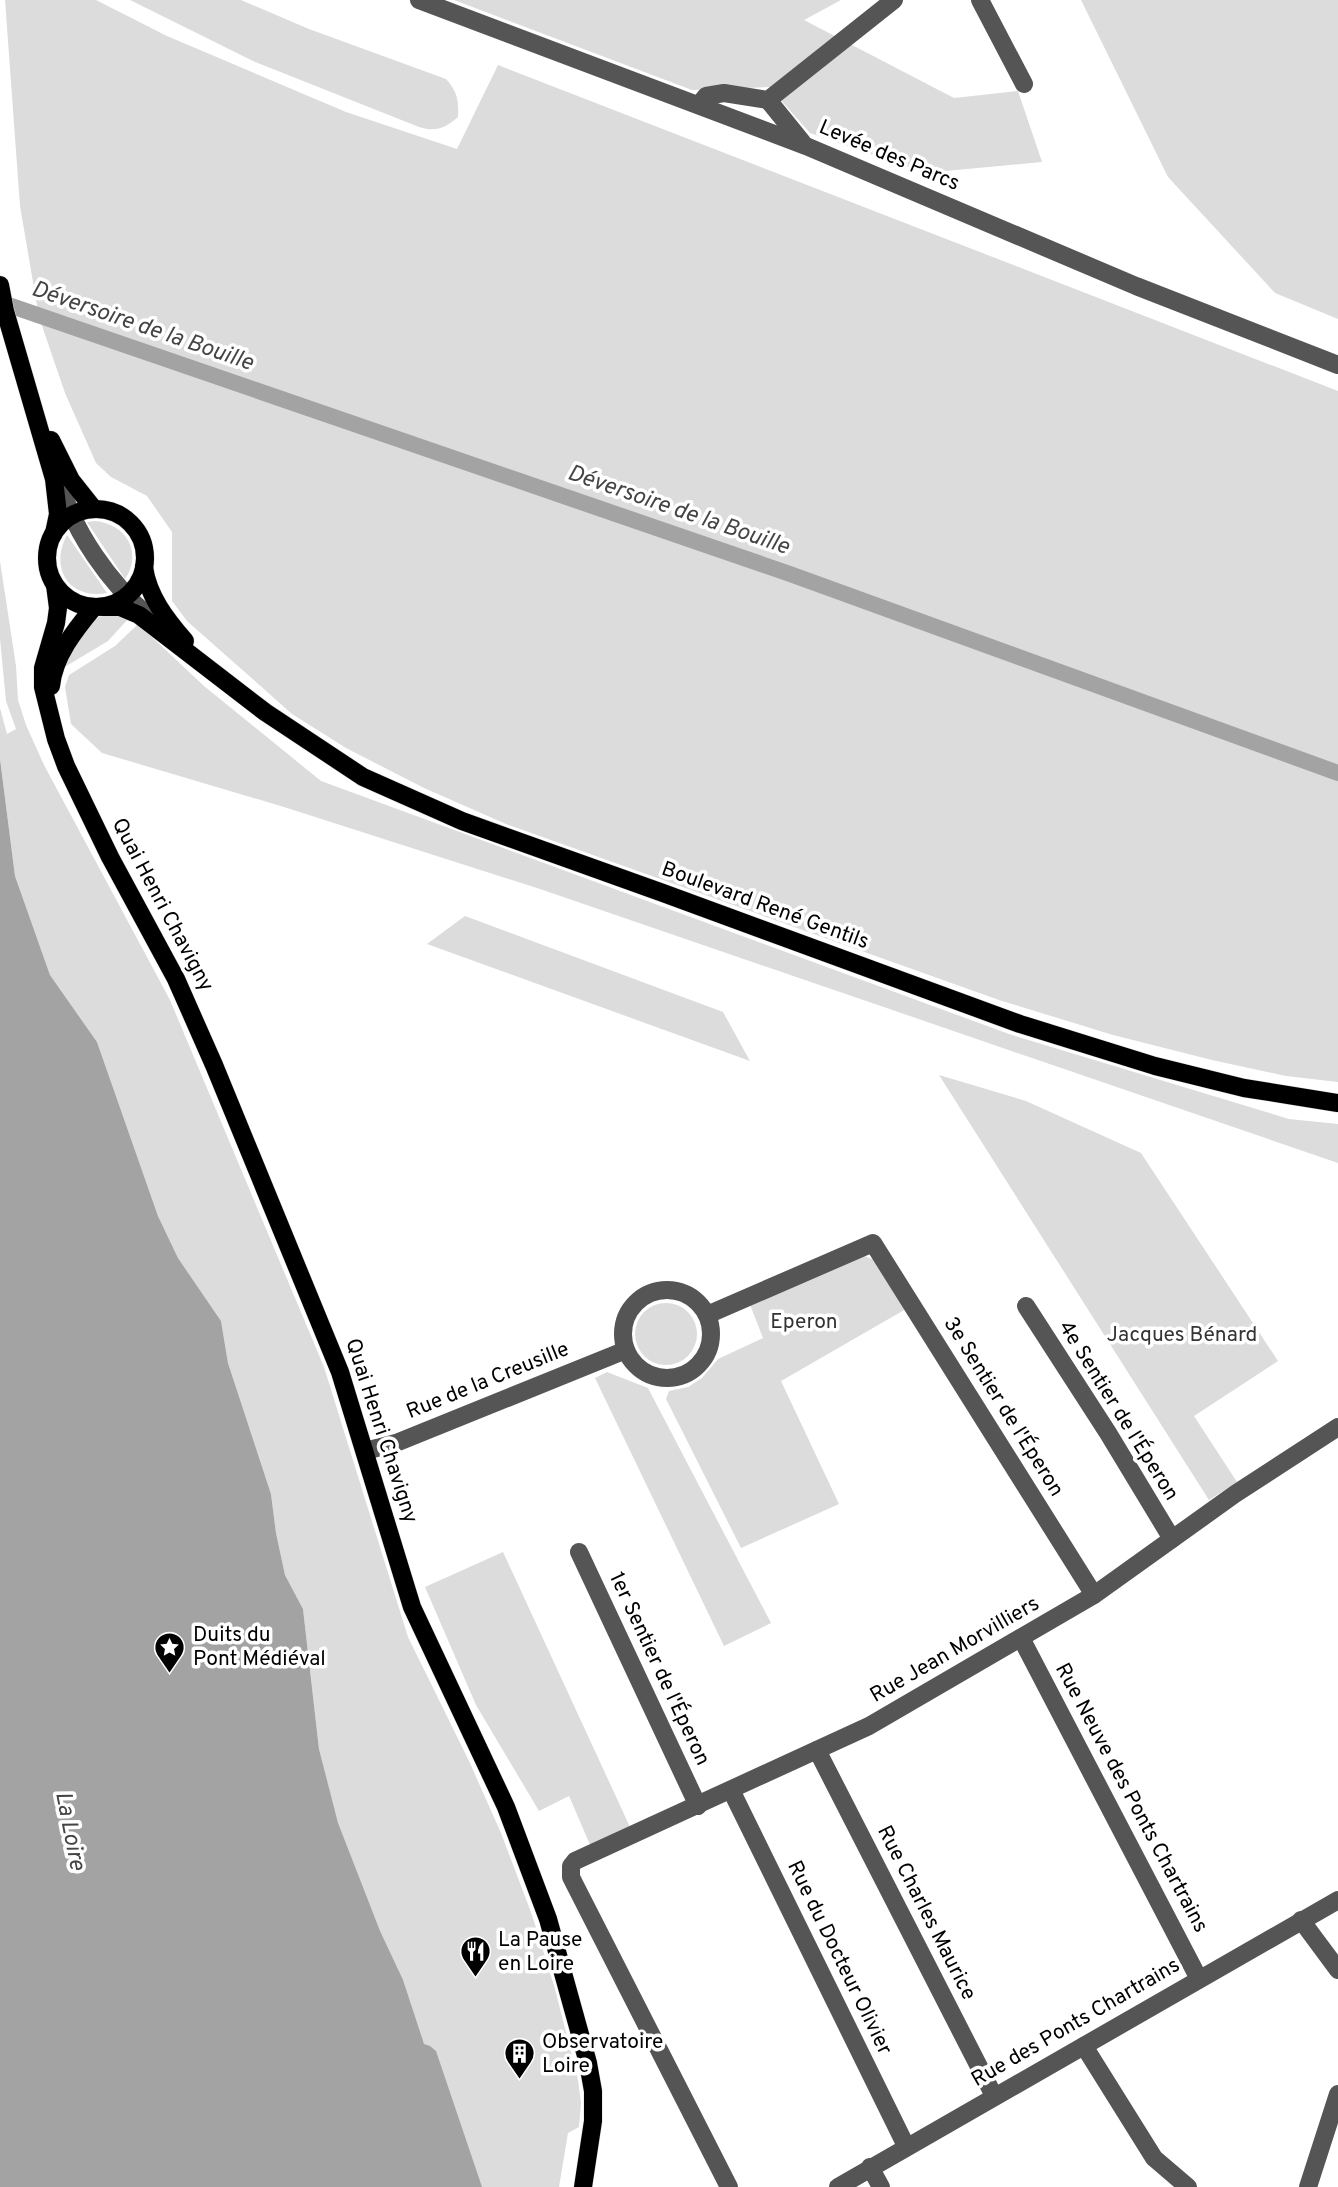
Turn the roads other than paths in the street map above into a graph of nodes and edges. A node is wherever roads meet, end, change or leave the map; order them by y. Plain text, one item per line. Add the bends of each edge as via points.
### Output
1 (419, 0) edge
2 (894, 0) edge
3 (980, 0) edge
4 (1024, 84) dead end
5 (768, 100) junction
6 (699, 105) junction
7 (804, 145) junction
8 (0, 285) edge
9 (1338, 365) edge
10 (27, 382) junction
11 (94, 509) junction
12 (71, 517) junction
13 (54, 533) junction
14 (144, 567) junction
15 (55, 585) junction
16 (127, 596) junction
17 (98, 607) junction
18 (210, 670) junction
19 (48, 711) junction
20 (1338, 1102) edge
21 (1026, 1306) dead end
22 (707, 1315) junction
23 (626, 1350) junction
24 (1338, 1427) edge
25 (365, 1451) junction
26 (1172, 1539) junction
27 (579, 1552) dead end
28 (1094, 1595) junction
29 (1021, 1638) junction
30 (817, 1749) junction
31 (730, 1790) junction
32 (698, 1806) junction
33 (1338, 1900) edge
34 (1301, 1920) junction
35 (1338, 1970) edge
36 (1199, 1979) junction
37 (1084, 2046) junction
38 (994, 2096) junction
39 (1337, 2097) edge
40 (906, 2146) junction
41 (870, 2167) junction
42 (583, 2187) edge
43 (729, 2187) edge
44 (838, 2187) edge
45 (881, 2187) edge
46 (1188, 2187) edge
47 (1308, 2187) edge

1 - 6 street, Levée des Parcs
2 - 5 street
3 - 4 street
5 - 6 street via 724,93 706,96
5 - 7 street
6 - 7 street, Levée des Parcs
7 - 9 street, Levée des Parcs via 1136,286
8 - 10 main road
10 - 11 main road via 71,480
10 - 12 street
10 - 13 main road via 57,498
11 - 12 main road
11 - 14 main road, Boulevard René Gentils via 119,514 137,531
12 - 13 main road
12 - 16 street
13 - 15 main road via 47,559
14 - 16 main road
14 - 18 main road, Boulevard René Gentils via 146,584 170,623
15 - 17 main road, Boulevard René Gentils via 72,601
15 - 19 main road via 58,608 44,668
16 - 17 main road
16 - 18 street
17 - 18 main road, Boulevard René Gentils via 120,607 139,615
17 - 19 main road via 62,652 52,678
18 - 20 main road, Boulevard René Gentils via 363,777 462,821 1020,1024 1244,1088
19 - 25 main road, Quai Henri Chavigny via 82,800 204,1041 325,1331
21 - 26 street, 4e Sentier de l'Éperon
22 - 23 street via 686,1294 657,1291 633,1307 625,1321
22 - 23 street via 710,1343 705,1356 684,1375 656,1377 633,1362
22 - 28 street, 3e Sentier de l'Éperon via 873,1243
23 - 25 street, Rue de la Creusille via 396,1443
24 - 26 street, Rue Jean Morvilliers
25 - 42 main road, Quai Henri Chavigny via 412,1607 506,1807 563,1966 593,2091
26 - 28 street, Rue Jean Morvilliers
27 - 32 street, 1er Sentier de l'Éperon
28 - 29 street, Rue Jean Morvilliers
29 - 30 street, Rue Jean Morvilliers via 869,1726
29 - 36 street, Rue Neuve des Ponts Chartrains
30 - 31 street, Rue Jean Morvilliers
30 - 38 street, Rue Charles Maurice
31 - 32 street, Rue Jean Morvilliers
31 - 40 street, Rue du Docteur Olivier
32 - 43 street, Rue Jean Morvilliers via 575,1861 570,1868
33 - 34 street, Rue des Ponts Chartrains
34 - 35 street
34 - 36 street, Rue des Ponts Chartrains
36 - 37 street, Rue des Ponts Chartrains
37 - 38 street, Rue des Ponts Chartrains
37 - 46 street via 1154,2158
38 - 40 street, Rue des Ponts Chartrains
39 - 47 street
40 - 41 street, Rue des Ponts Chartrains
41 - 44 street, Rue des Ponts Chartrains
41 - 45 street

